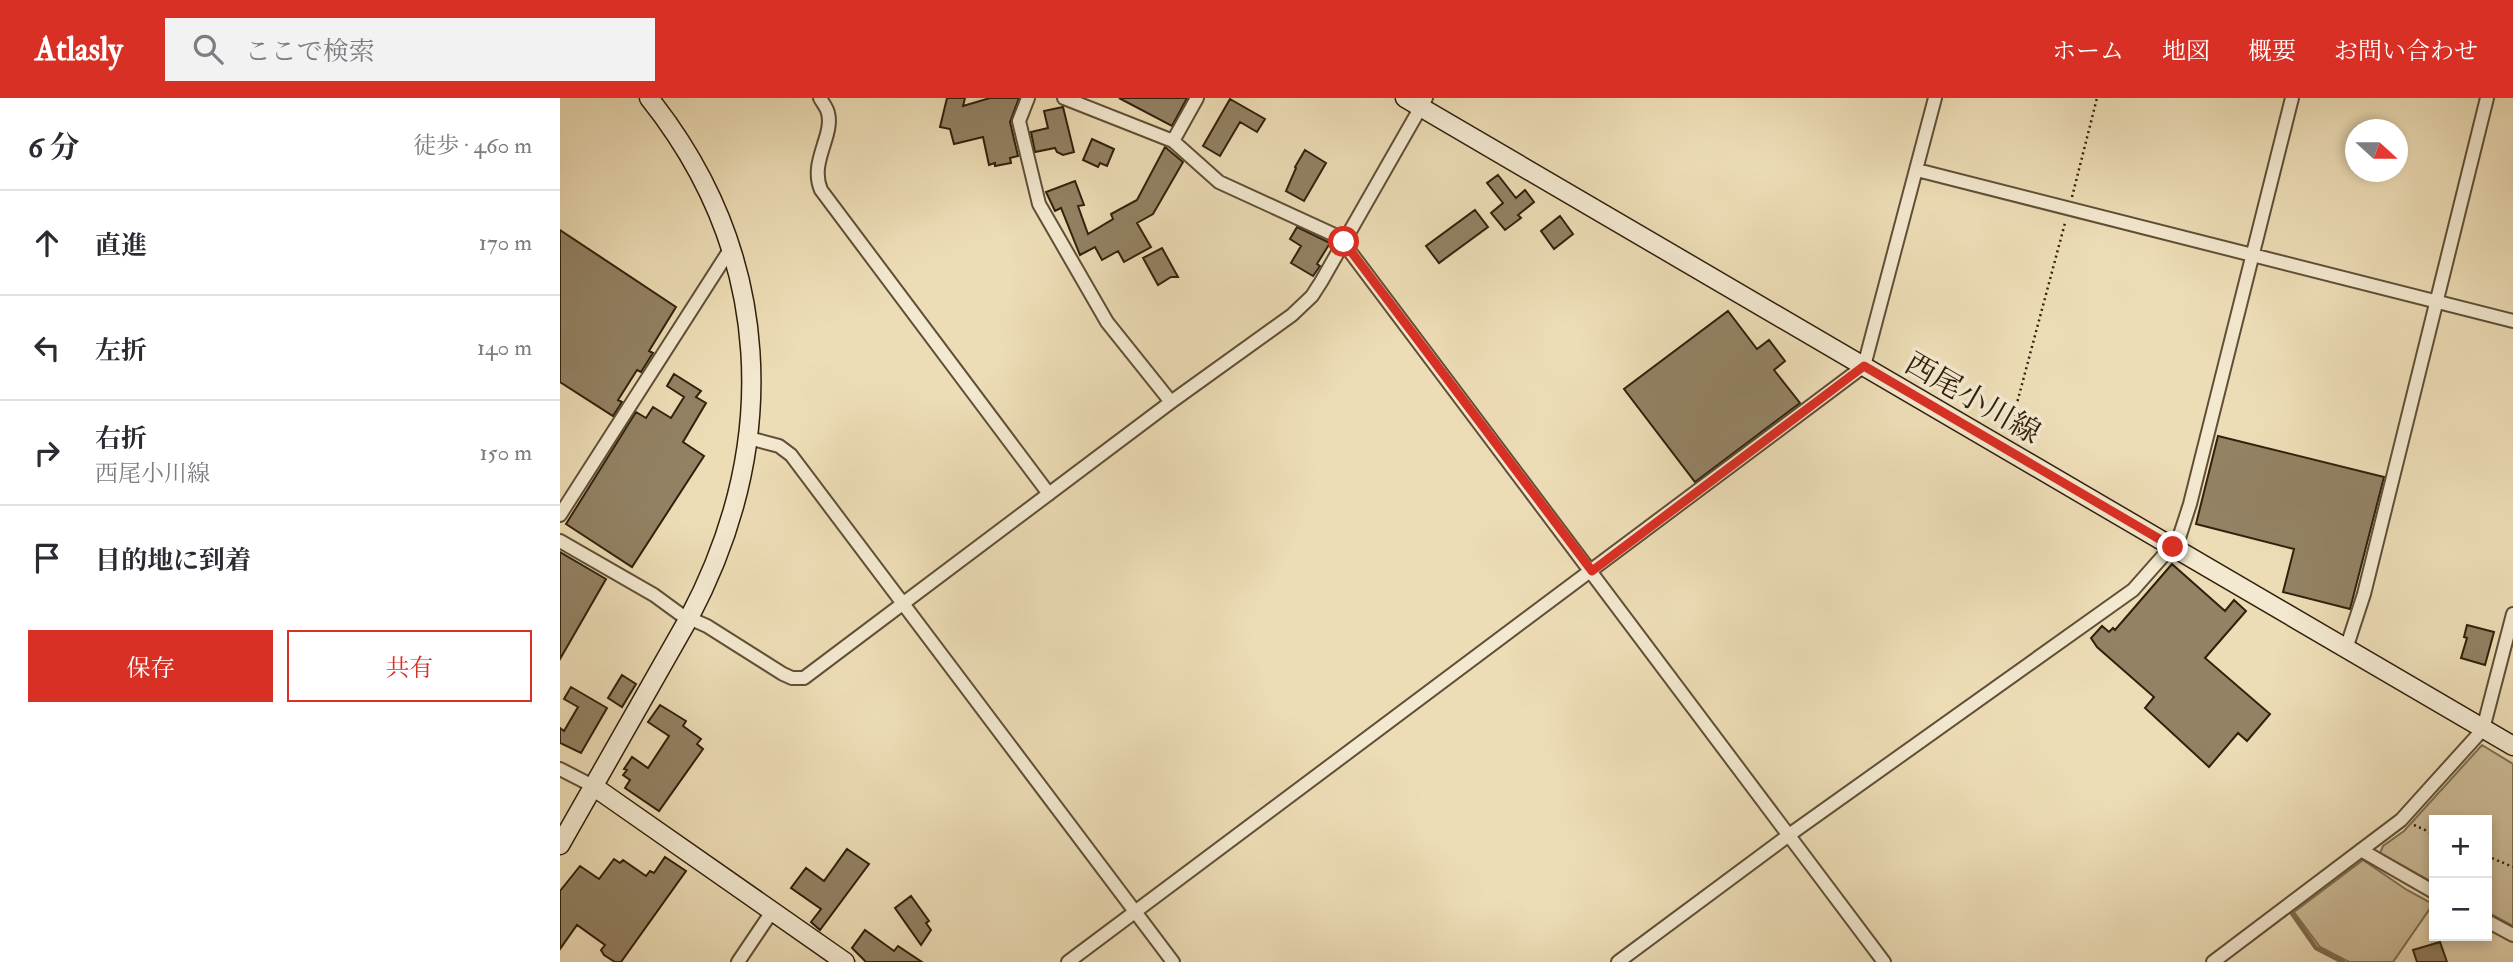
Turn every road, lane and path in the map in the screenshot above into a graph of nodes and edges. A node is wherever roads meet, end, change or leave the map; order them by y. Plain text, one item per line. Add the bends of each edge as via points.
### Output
1 (649, 98) edge
2 (820, 98) edge
3 (1028, 98) edge
4 (1064, 98) edge
5 (1197, 98) edge
6 (1405, 98) edge
7 (1935, 98) edge
8 (2097, 98) edge
9 (2292, 98) edge
10 (2487, 98) edge
11 (1424, 103) edge
12 (1173, 141) junction
13 (1917, 170) junction
14 (2069, 209) junction
15 (1344, 242) junction
16 (732, 247) junction
17 (2252, 256) junction
18 (2435, 301) junction
19 (2513, 321) edge
20 (1864, 366) junction
21 (1171, 402) junction
22 (749, 439) junction
23 (2002, 447) junction
24 (1049, 494) junction
25 (560, 515) edge
26 (560, 541) edge
27 (2173, 547) junction
28 (1592, 571) junction
29 (902, 604) junction
30 (2513, 614) edge
31 (689, 618) junction
32 (2346, 649) junction
33 (2483, 729) junction
34 (2513, 746) edge
35 (560, 769) edge
36 (593, 786) junction
37 (2401, 820) junction
38 (2429, 832) edge
39 (1789, 835) junction
40 (560, 845) edge
41 (2361, 850) junction
42 (2492, 858) edge
43 (2513, 867) edge
44 (2429, 889) edge
45 (773, 910) junction
46 (1134, 912) junction
47 (2492, 924) edge
48 (2513, 935) edge
49 (2215, 961) edge
50 (738, 962) edge
51 (845, 962) edge
52 (1068, 962) edge
53 (1173, 962) edge
54 (1618, 962) edge
55 (1884, 962) edge

1 - 16 main road via 697,170
2 - 24 street via 828,113 817,172 821,190
3 - 21 street via 1019,121 1039,204 1107,322
4 - 12 street
5 - 12 street
6 - 11 main road, 西尾小川線
7 - 13 street
8 - 14 path
9 - 17 street
10 - 18 street
11 - 15 street
11 - 20 main road, 西尾小川線
12 - 15 street via 1219,182
13 - 14 street
13 - 20 street
14 - 17 street
14 - 23 path
15 - 21 street via 1304,305
15 - 28 street
16 - 22 main road via 749,325
16 - 25 street
17 - 18 street
17 - 27 street via 2190,504
18 - 19 street
18 - 32 street via 2364,594
20 - 23 main road, 西尾小川線
20 - 28 street
21 - 24 street
22 - 29 street via 791,454
22 - 31 main road via 726,536
23 - 27 main road, 西尾小川線
24 - 29 street
26 - 31 street
27 - 32 main road, 西尾小川線
27 - 39 street via 2133,590
28 - 39 street
28 - 46 street
29 - 31 street via 804,678 783,674
29 - 46 street
30 - 33 street
31 - 36 main road
32 - 33 main road, 西尾小川線
33 - 34 main road, 西尾小川線
33 - 37 street
35 - 36 street
36 - 40 main road
36 - 45 main road
37 - 38 path
37 - 41 street
39 - 54 street
39 - 55 street
41 - 44 street
41 - 49 street
42 - 43 path
45 - 50 street
45 - 51 main road
46 - 52 street
46 - 53 street
47 - 48 street

